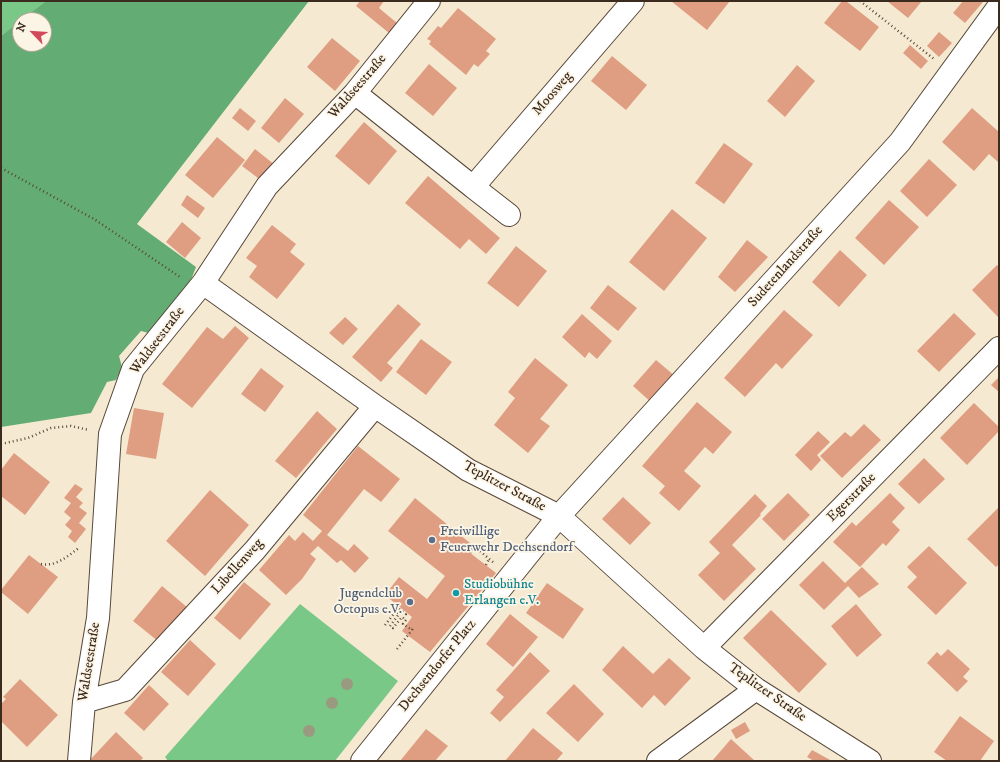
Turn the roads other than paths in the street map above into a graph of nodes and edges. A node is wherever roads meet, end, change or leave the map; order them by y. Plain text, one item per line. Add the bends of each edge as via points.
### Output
1 (429, 1) edge
2 (633, 1) edge
3 (999, 6) edge
4 (356, 93) junction
5 (473, 187) junction
6 (509, 215) dead end
7 (200, 286) junction
8 (999, 348) edge
9 (374, 406) junction
10 (559, 516) junction
11 (704, 648) junction
12 (756, 689) junction
13 (84, 702) junction
14 (79, 761) edge
15 (362, 761) edge
16 (658, 761) edge
17 (870, 761) edge

1 - 4 street, Waldseestraße
2 - 5 street, Moosweg
3 - 10 street, Sudetenlandstraße via 900,142
4 - 5 street
4 - 7 street, Waldseestraße via 267,186
5 - 6 street
7 - 9 street, Teplitzer Straße
7 - 13 street, Waldseestraße via 133,368 111,428 98,618
8 - 11 street, Egerstraße
9 - 10 street, Teplitzer Straße via 468,470
9 - 13 street, Libellenweg via 255,550 125,690
10 - 11 street, Teplitzer Straße
10 - 15 street, Dechsendorfer Platz
11 - 12 street, Teplitzer Straße
12 - 16 street
12 - 17 street, Teplitzer Straße
13 - 14 street, Waldseestraße

